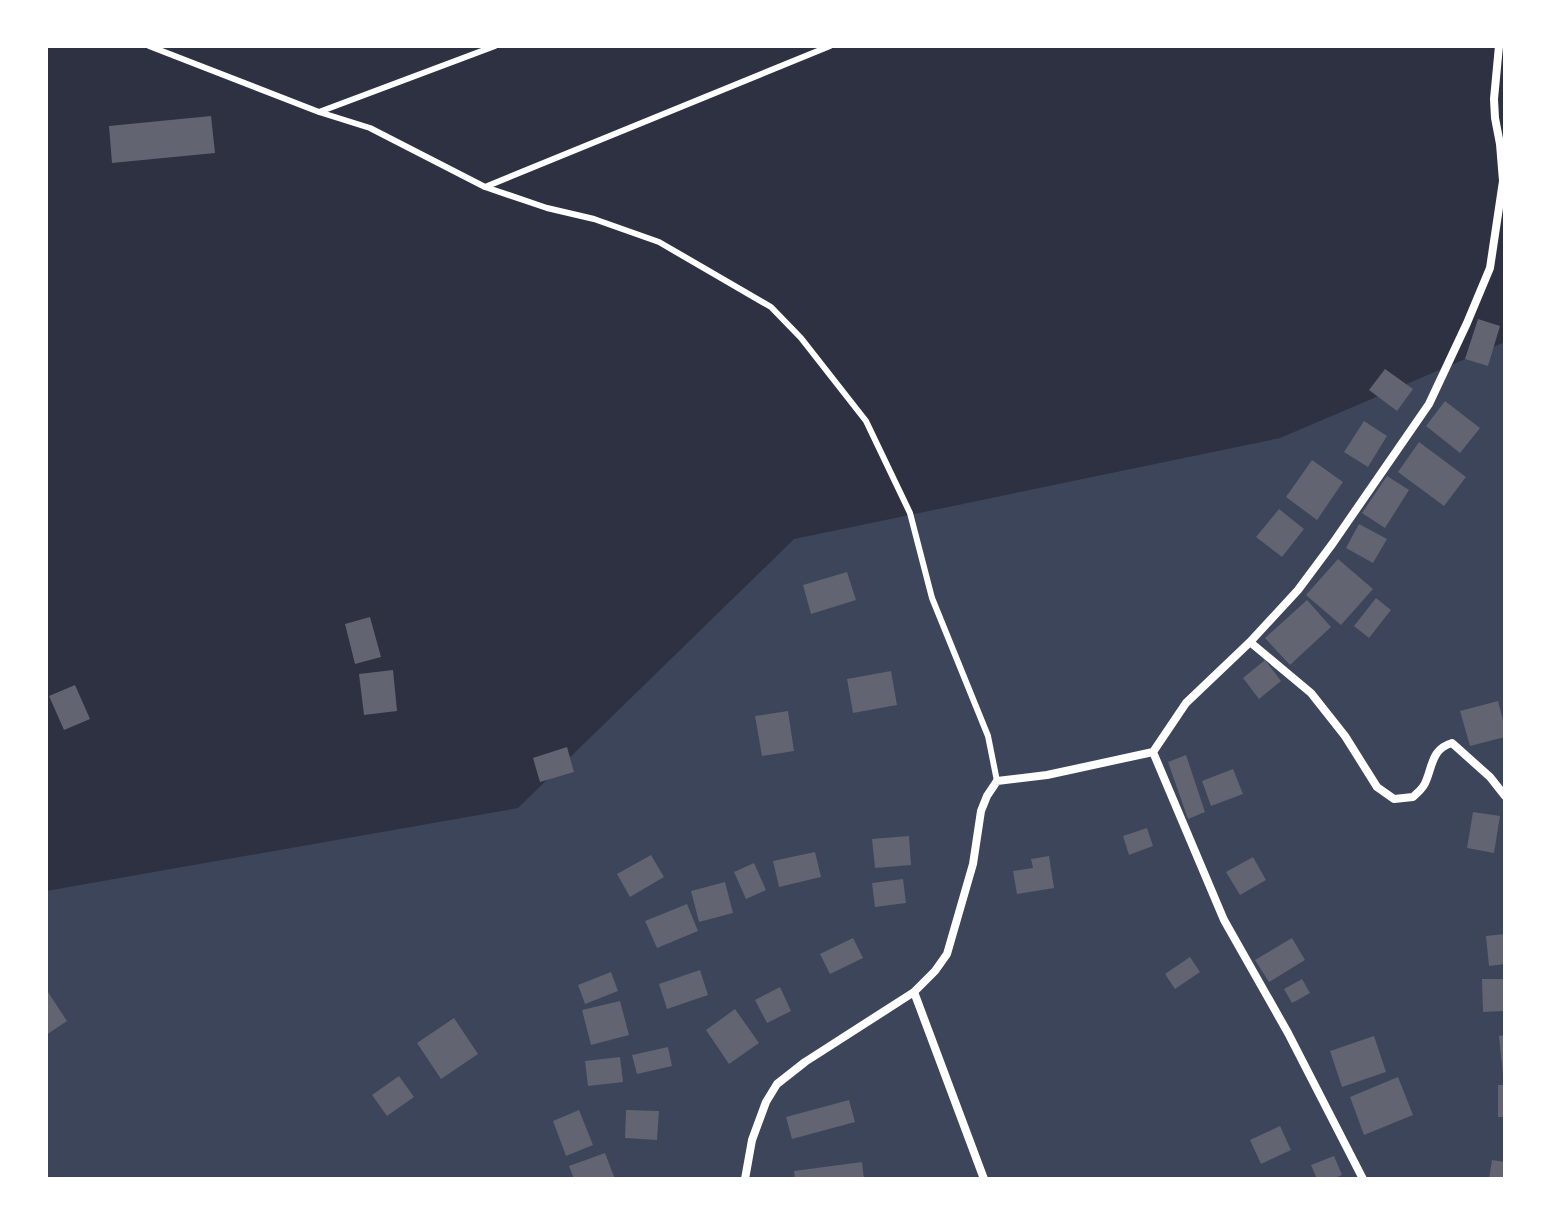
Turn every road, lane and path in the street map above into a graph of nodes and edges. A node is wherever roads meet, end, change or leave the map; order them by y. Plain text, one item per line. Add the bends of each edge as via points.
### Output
1 (149, 46) edge
2 (495, 46) edge
3 (830, 46) edge
4 (1499, 46) edge
5 (319, 112) junction
6 (485, 187) junction
7 (1250, 642) junction
8 (1153, 752) junction
9 (997, 781) junction
10 (1505, 796) edge
11 (914, 992) junction
12 (745, 1179) edge
13 (984, 1179) edge
14 (1363, 1179) edge

1 - 5 lane
2 - 5 lane
3 - 6 lane
4 - 7 street via 1494,99 1503,181 1490,268 1429,404 1298,590
5 - 6 lane via 370,128
6 - 9 lane via 659,242 771,307 801,338 866,421 910,513 932,598 988,736
7 - 8 street via 1186,703
7 - 10 street via 1311,693 1377,787 1394,799 1413,797 1425,785 1436,752 1452,743
8 - 9 street
8 - 14 street via 1224,920
9 - 11 street via 981,811 973,864 947,954
11 - 12 street via 777,1084 752,1140
11 - 13 street

